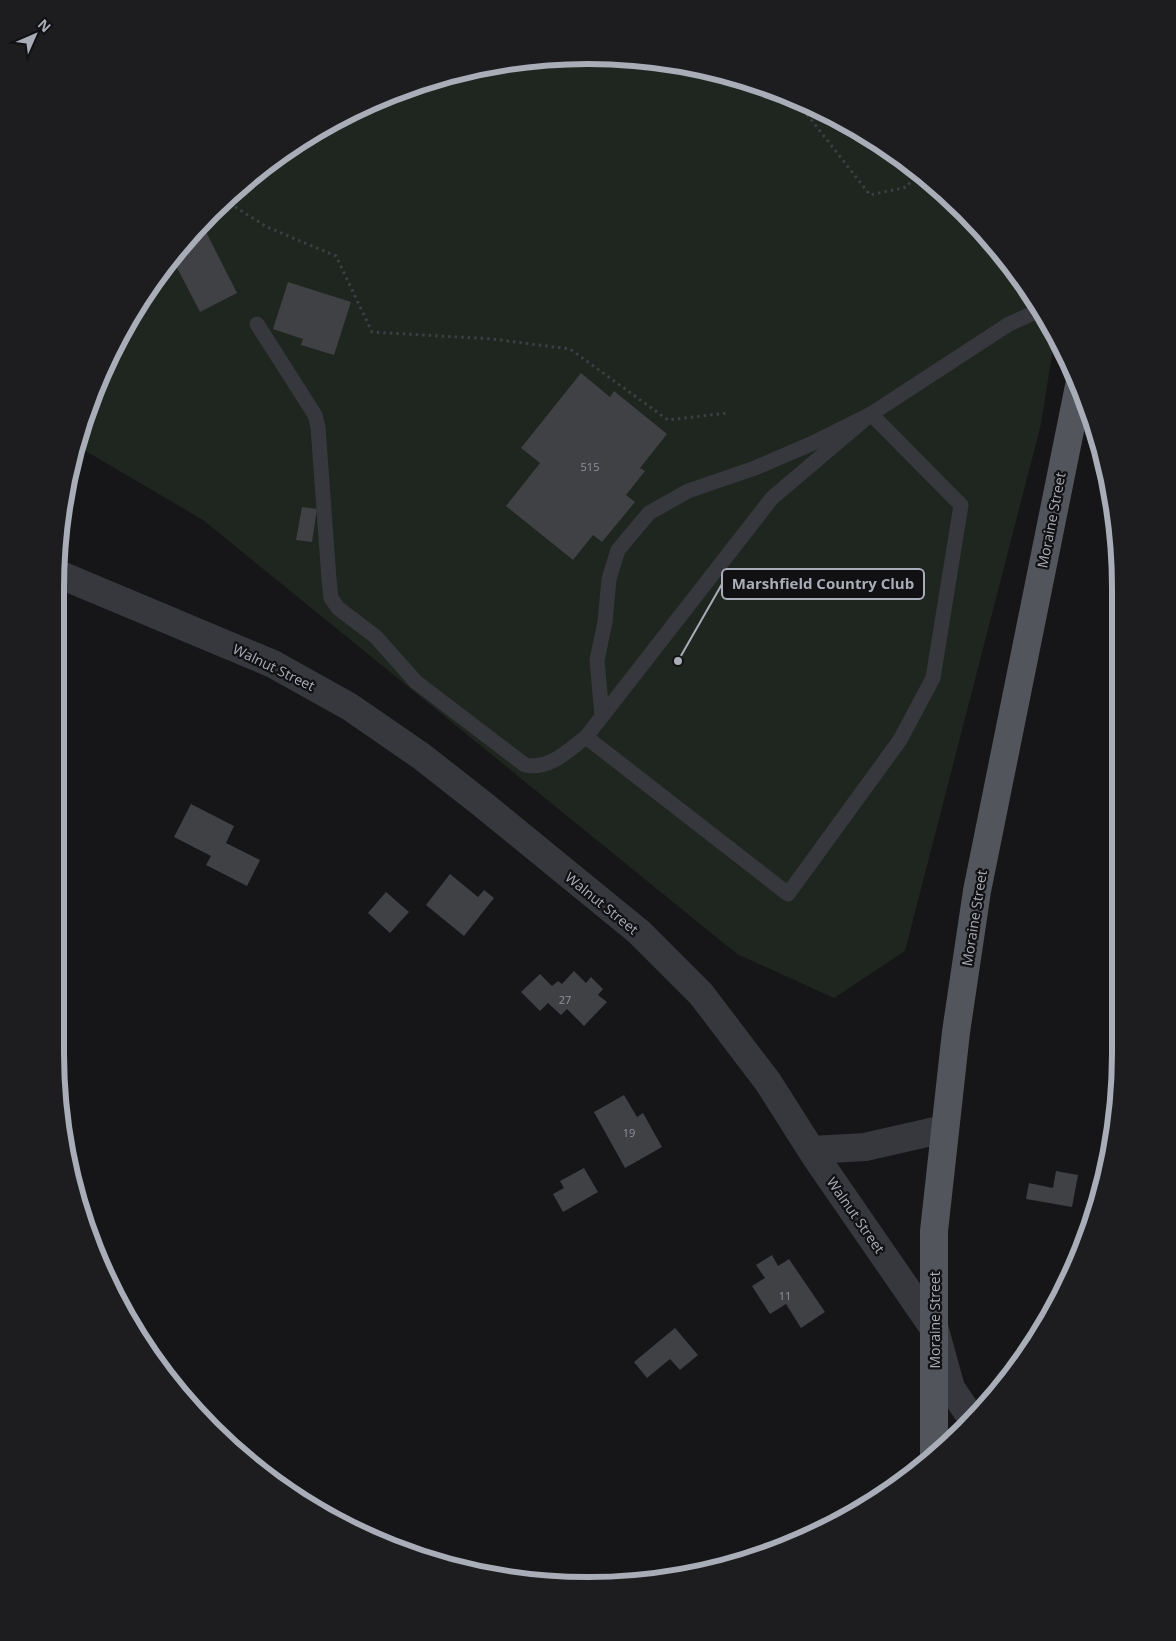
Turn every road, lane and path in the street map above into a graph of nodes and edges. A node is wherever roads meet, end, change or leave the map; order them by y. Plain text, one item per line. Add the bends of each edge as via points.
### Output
1 (804, 111) edge
2 (913, 177) edge
3 (231, 204) edge
4 (1034, 313) edge
5 (257, 324) dead end
6 (1076, 399) edge
7 (728, 413) dead end
8 (871, 414) junction
9 (64, 576) edge
10 (602, 716) junction
11 (586, 738) junction
12 (944, 1129) junction
13 (812, 1150) junction
14 (935, 1330) junction
15 (968, 1414) edge
16 (934, 1447) edge

1 - 2 path via 870,195 907,187
3 - 7 path via 267,227 336,256 372,332 492,339 570,349 668,420
4 - 8 lane via 1009,324
5 - 11 lane via 315,415 328,579 331,598 338,608 376,637 416,682 525,766 548,765
6 - 12 main road, Moraine Street via 977,891
8 - 10 lane via 772,498
8 - 10 lane via 755,468 688,491 649,513 631,533 618,550 609,579 597,660
8 - 11 lane via 960,504 934,678 900,740 788,894
9 - 13 street, Walnut Street via 273,664 350,707 421,756 639,932 674,966 700,994 768,1082
10 - 11 lane
12 - 13 street via 865,1147
12 - 14 main road, Moraine Street via 934,1231
13 - 14 street, Walnut Street
14 - 15 street, Walnut Street via 951,1388
14 - 16 main road, Moraine Street

